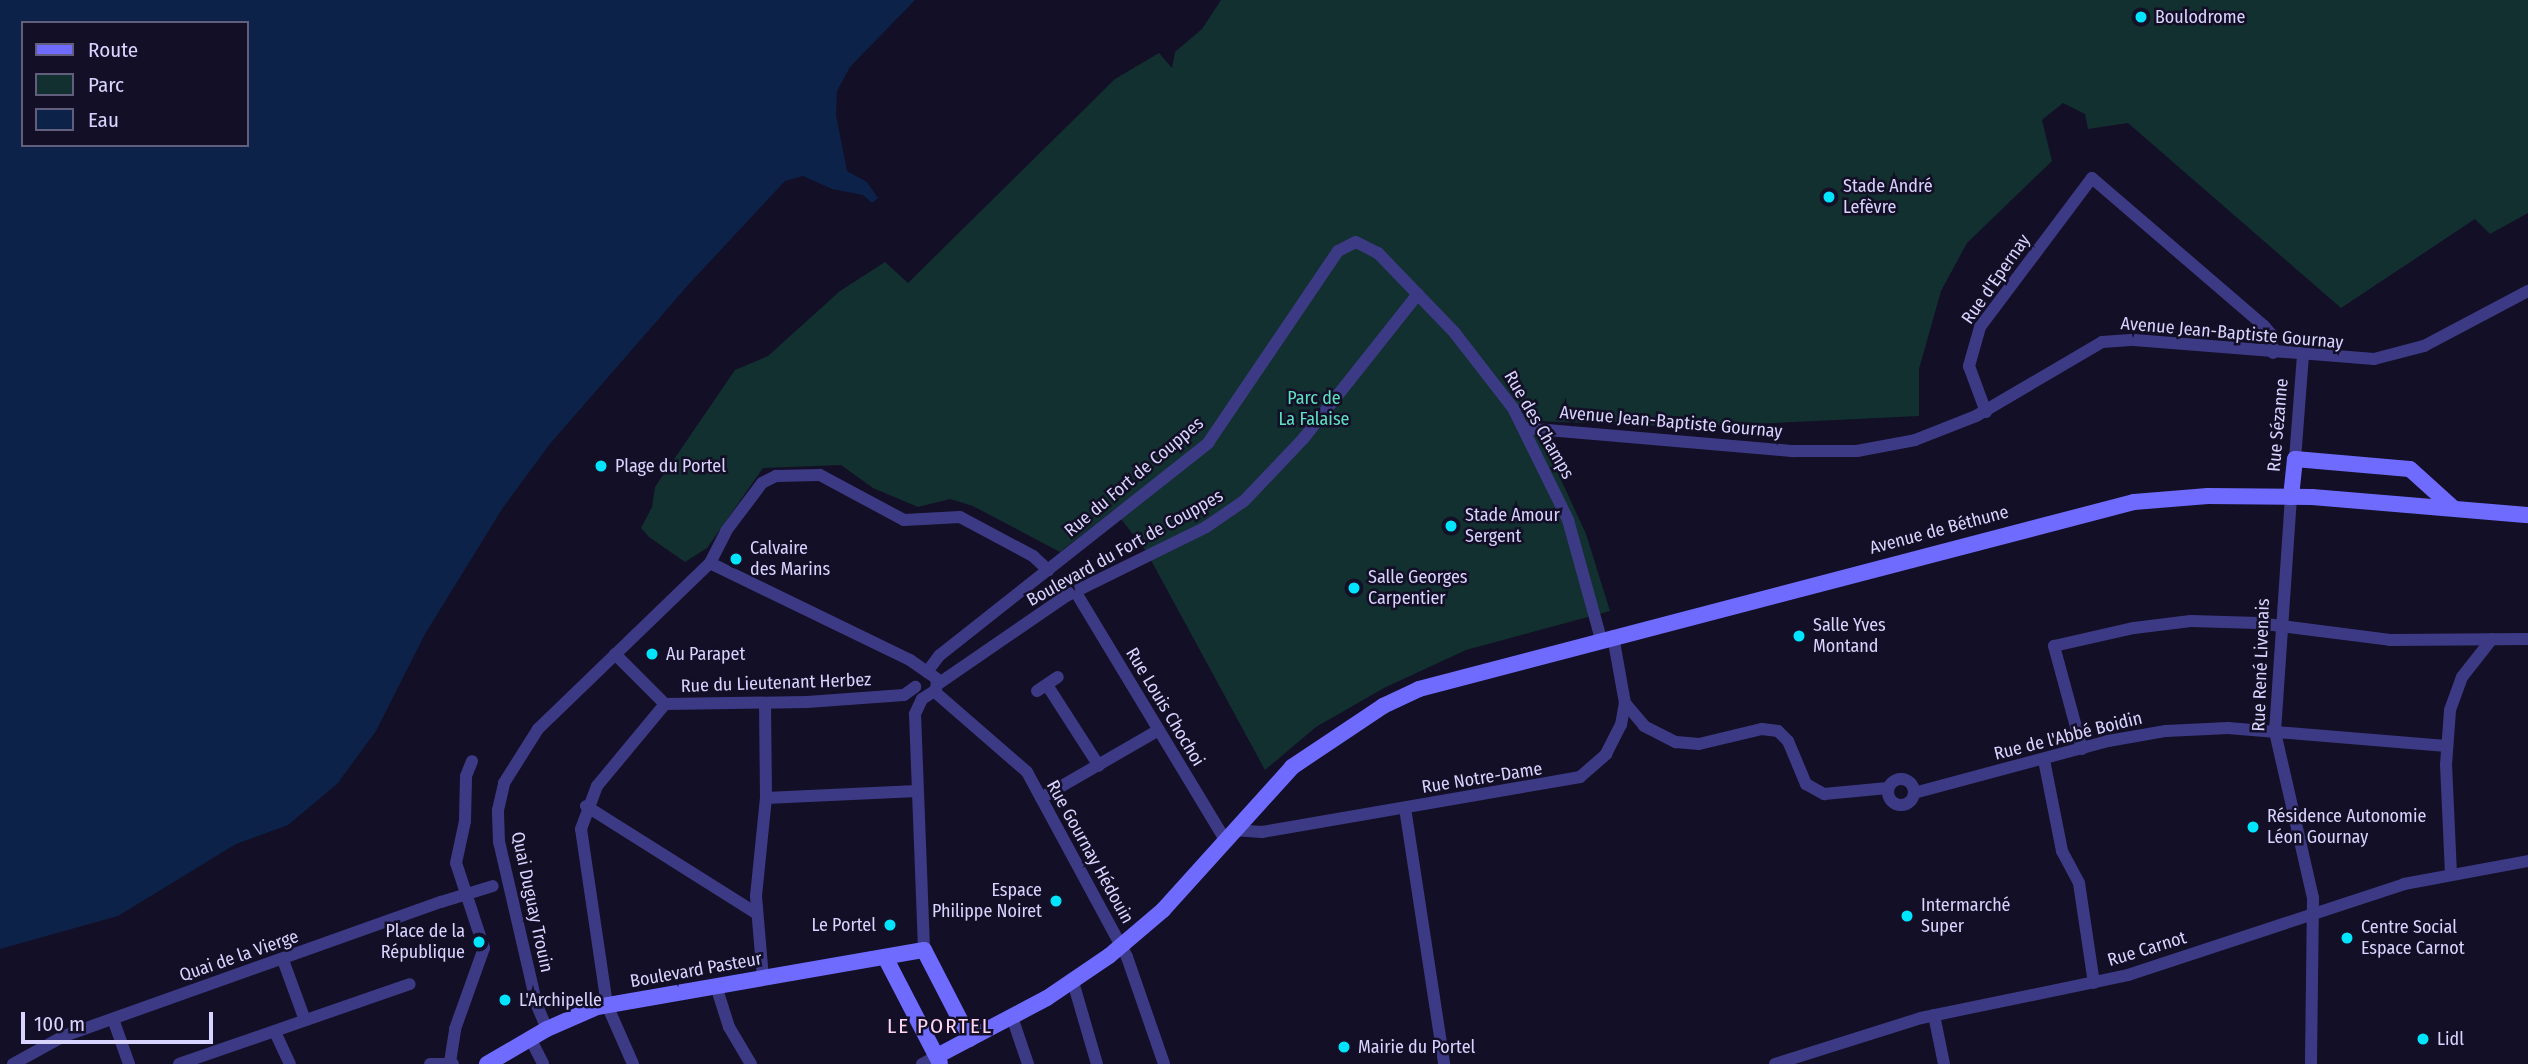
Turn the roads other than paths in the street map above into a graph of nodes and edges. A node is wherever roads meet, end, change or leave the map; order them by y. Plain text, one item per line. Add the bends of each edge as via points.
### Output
1 (1351, 243) joint
2 (2528, 291) edge
3 (1418, 294) junction
4 (2273, 353) junction
5 (2303, 356) junction
6 (1986, 412) junction
7 (1524, 428) junction
8 (2295, 459) junction
9 (2424, 481) junction
10 (2291, 497) junction
11 (2413, 506) junction
12 (2454, 508) junction
13 (2528, 515) edge
14 (710, 564) junction
15 (1048, 570) junction
16 (1074, 592) junction
17 (2279, 625) junction
18 (1607, 638) junction
19 (2492, 639) junction
20 (2528, 639) edge
21 (615, 654) junction
22 (926, 672) junction
23 (1058, 677) dead end
24 (928, 690) junction
25 (1625, 703) junction
26 (665, 704) junction
27 (765, 705) junction
28 (1159, 730) junction
29 (2275, 732) junction
30 (2446, 746) junction
31 (2082, 749) junction
32 (2044, 760) junction
33 (471, 761) dead end
34 (1099, 766) junction
35 (1888, 788) junction
36 (918, 791) junction
37 (1914, 793) junction
38 (766, 798) junction
39 (1041, 799) junction
40 (586, 806) junction
41 (1405, 808) junction
42 (1229, 835) junction
43 (2528, 861) edge
44 (2451, 874) junction
45 (508, 881) junction
46 (756, 913) junction
47 (2314, 914) junction
48 (1121, 947) junction
49 (924, 950) junction
50 (885, 957) junction
51 (283, 960) junction
52 (763, 978) junction
53 (1073, 982) junction
54 (2094, 983) junction
55 (410, 984) dead end
56 (716, 986) junction
57 (607, 1004) junction
58 (1934, 1015) junction
59 (1012, 1017) junction
60 (113, 1020) junction
61 (305, 1020) junction
62 (547, 1029) junction
63 (275, 1032) junction
64 (530, 1038) junction
65 (970, 1039) junction
66 (933, 1061) edge
67 (452, 1063) edge
68 (13, 1064) edge
69 (129, 1064) edge
70 (179, 1064) edge
71 (290, 1064) edge
72 (430, 1064) edge
73 (487, 1064) edge
74 (543, 1064) edge
75 (633, 1064) edge
76 (751, 1064) edge
77 (1028, 1064) edge
78 (1097, 1064) edge
79 (1164, 1064) edge
80 (1444, 1064) edge
81 (1775, 1064) edge
82 (1944, 1064) edge
83 (2311, 1064) edge

1 - 3 street, Rue des Champs via 1374,249
1 - 15 street, Rue du Fort de Couppes via 1338,251 1208,443
2 - 5 street, Avenue Jean-Baptiste Gournay via 2409,351 2366,360
3 - 7 street, Rue des Champs via 1487,370
3 - 16 street, Boulevard du Fort de Couppes via 1303,439 1252,495 1206,527
4 - 5 street, Avenue Jean-Baptiste Gournay
4 - 6 street, Avenue Jean-Baptiste Gournay via 2134,340 2102,342
4 - 6 street, Rue d'Epernay via 2271,334 2264,326 2092,178 1980,327 1969,366
5 - 8 street, Rue Sézanne
6 - 7 street, Avenue Jean-Baptiste Gournay via 1906,442 1826,452
7 - 18 street, Rue des Champs via 1569,520
8 - 9 street via 2410,469
8 - 10 street, Rue Sézanne
9 - 11 street via 2423,498
9 - 12 street via 2436,497
10 - 11 street, Avenue de Béthune
10 - 17 street, Rue René Livenais
10 - 18 street, Avenue de Béthune via 2196,496 2103,508
11 - 12 street, Avenue de Béthune
12 - 13 street, Avenue de Béthune
14 - 15 street via 726,531 765,481 820,475 904,520 963,518 1033,556
14 - 21 street, Quai Duguay Trouin
14 - 22 street
15 - 22 street, Rue du Fort de Couppes via 940,655
16 - 24 street, Boulevard du Fort de Couppes
16 - 28 street, Rue Louis Chochoi
17 - 19 street via 2390,640
17 - 29 street, Rue René Livenais
17 - 31 street via 2222,621 2158,624 2054,646
18 - 25 street, Rue Notre-Dame
18 - 42 street, Avenue de Béthune via 1434,685 1383,706 1292,767
19 - 20 street
19 - 30 street via 2455,690
21 - 26 street, Rue du Lieutenant Herbez
21 - 45 street, Quai Duguay Trouin via 538,729 510,769 498,817
22 - 24 street, Rue Gournay Hédouin
22 - 24 street, Rue du Fort de Couppes via 916,676
23 - 34 street via 1042,688
24 - 27 street, Rue du Lieutenant Herbez
24 - 36 street via 915,714
24 - 39 street, Rue Gournay Hédouin via 1020,764
25 - 35 street via 1644,726 1676,742 1699,744 1762,729 1778,731 1788,741 1806,784 1824,794
25 - 41 street, Rue Notre-Dame via 1611,746 1580,777
26 - 27 street, Rue du Lieutenant Herbez
26 - 40 street via 597,786
27 - 38 street
28 - 34 street
28 - 42 street, Rue Louis Chochoi
29 - 30 street, Rue de l'Abbé Boidin
29 - 31 street, Rue de l'Abbé Boidin via 2166,731
29 - 47 street, Rue René Livenais
30 - 44 street
31 - 32 street, Rue de l'Abbé Boidin
32 - 37 street, Rue de l'Abbé Boidin
32 - 54 street via 2062,851 2079,883
33 - 67 street via 456,863 484,948 454,1032
34 - 39 street
35 - 37 street via 1895,780 1904,779
35 - 37 street via 1889,798 1897,805 1909,802
36 - 38 street
36 - 49 street
38 - 46 street
39 - 48 street, Rue Gournay Hédouin
40 - 46 street
40 - 57 street via 581,843
41 - 42 street, Rue Notre-Dame
41 - 80 street
42 - 48 street, Avenue de Béthune via 1163,910
43 - 44 street, Rue Carnot
44 - 47 street, Rue Carnot
45 - 51 street, Quai de la Vierge, bridge
45 - 62 street, Quai Duguay Trouin via 537,1006
46 - 52 street
47 - 54 street, Rue Carnot
47 - 83 street, Rue René Livenais
48 - 53 street, Avenue de Béthune
48 - 79 street, Rue Gournay Hédouin
49 - 50 street, Boulevard Pasteur
49 - 65 street
50 - 52 street, Boulevard Pasteur
50 - 66 street
51 - 60 street, Quai de la Vierge
51 - 61 street
52 - 56 street, Boulevard Pasteur
53 - 59 street, Avenue de Béthune
53 - 78 street
54 - 58 street, Rue Carnot
55 - 61 street
56 - 57 street, Boulevard Pasteur
56 - 76 street via 729,1027
57 - 62 street, Boulevard Pasteur
57 - 75 street
58 - 81 street, Rue Carnot
58 - 82 street
59 - 65 street, Avenue de Béthune
59 - 77 street
60 - 68 street, Quai de la Vierge via 53,1041
60 - 69 street
61 - 63 street
62 - 64 street, Boulevard Pasteur
63 - 70 street
63 - 71 street
64 - 73 street, Boulevard Pasteur
64 - 74 street
65 - 66 street, Avenue de Béthune
67 - 72 street

